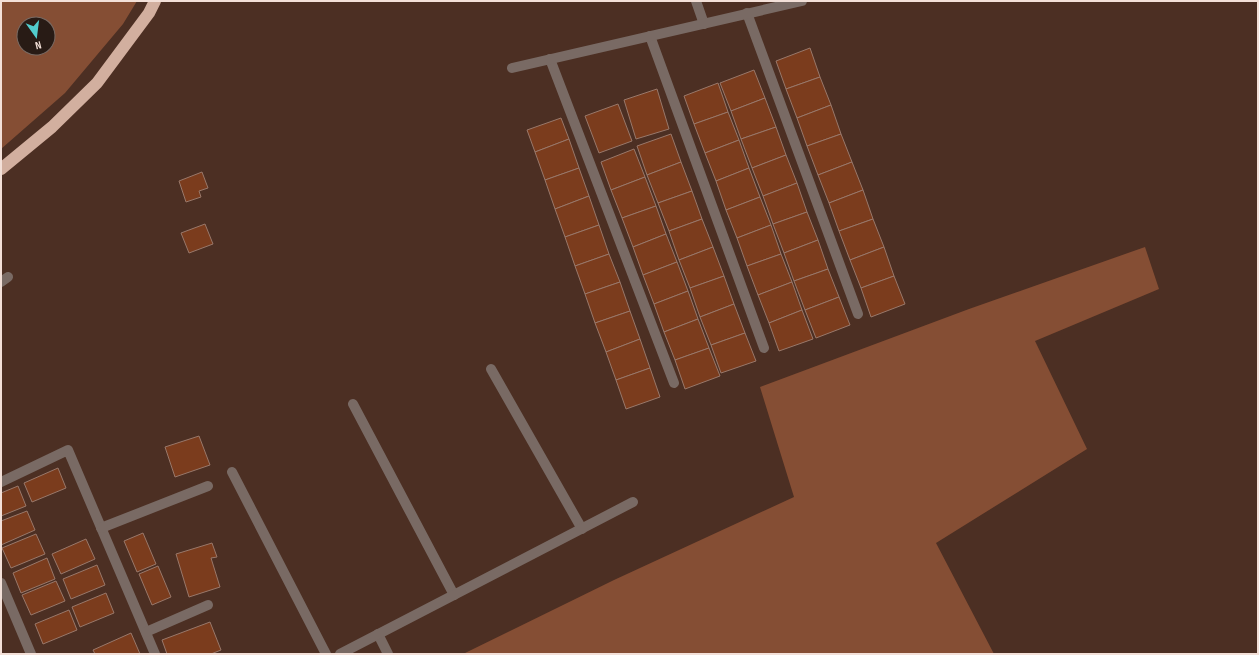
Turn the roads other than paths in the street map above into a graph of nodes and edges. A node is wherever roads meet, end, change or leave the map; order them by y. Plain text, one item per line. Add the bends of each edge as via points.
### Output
1 (155, 1) edge
2 (696, 1) edge
3 (802, 1) edge
4 (747, 13) junction
5 (704, 24) junction
6 (650, 36) junction
7 (550, 59) junction
8 (512, 68) dead end
9 (1, 169) edge
10 (858, 314) dead end
11 (764, 348) dead end
12 (491, 369) dead end
13 (674, 383) dead end
14 (353, 404) dead end
15 (232, 472) dead end
16 (1, 482) edge
17 (208, 486) dead end
18 (633, 502) dead end
19 (101, 528) junction
20 (582, 529) junction
21 (1, 583) edge
22 (454, 595) junction
23 (208, 605) dead end
24 (146, 632) junction
25 (378, 634) junction
26 (31, 654) edge
27 (155, 654) edge
28 (326, 654) edge
29 (340, 654) edge
30 (388, 654) edge

1 - 9 highway via 149,13 97,83 52,127
2 - 5 street
3 - 4 street
4 - 5 street
4 - 10 street
5 - 6 street
6 - 7 street
6 - 11 street
7 - 8 street
7 - 13 street
12 - 20 street
14 - 22 street
15 - 28 street
16 - 19 street via 68,450
17 - 19 street
18 - 20 street
19 - 24 street
20 - 22 street
21 - 26 street
22 - 25 street
23 - 24 street
24 - 27 street
25 - 29 street
25 - 30 street

